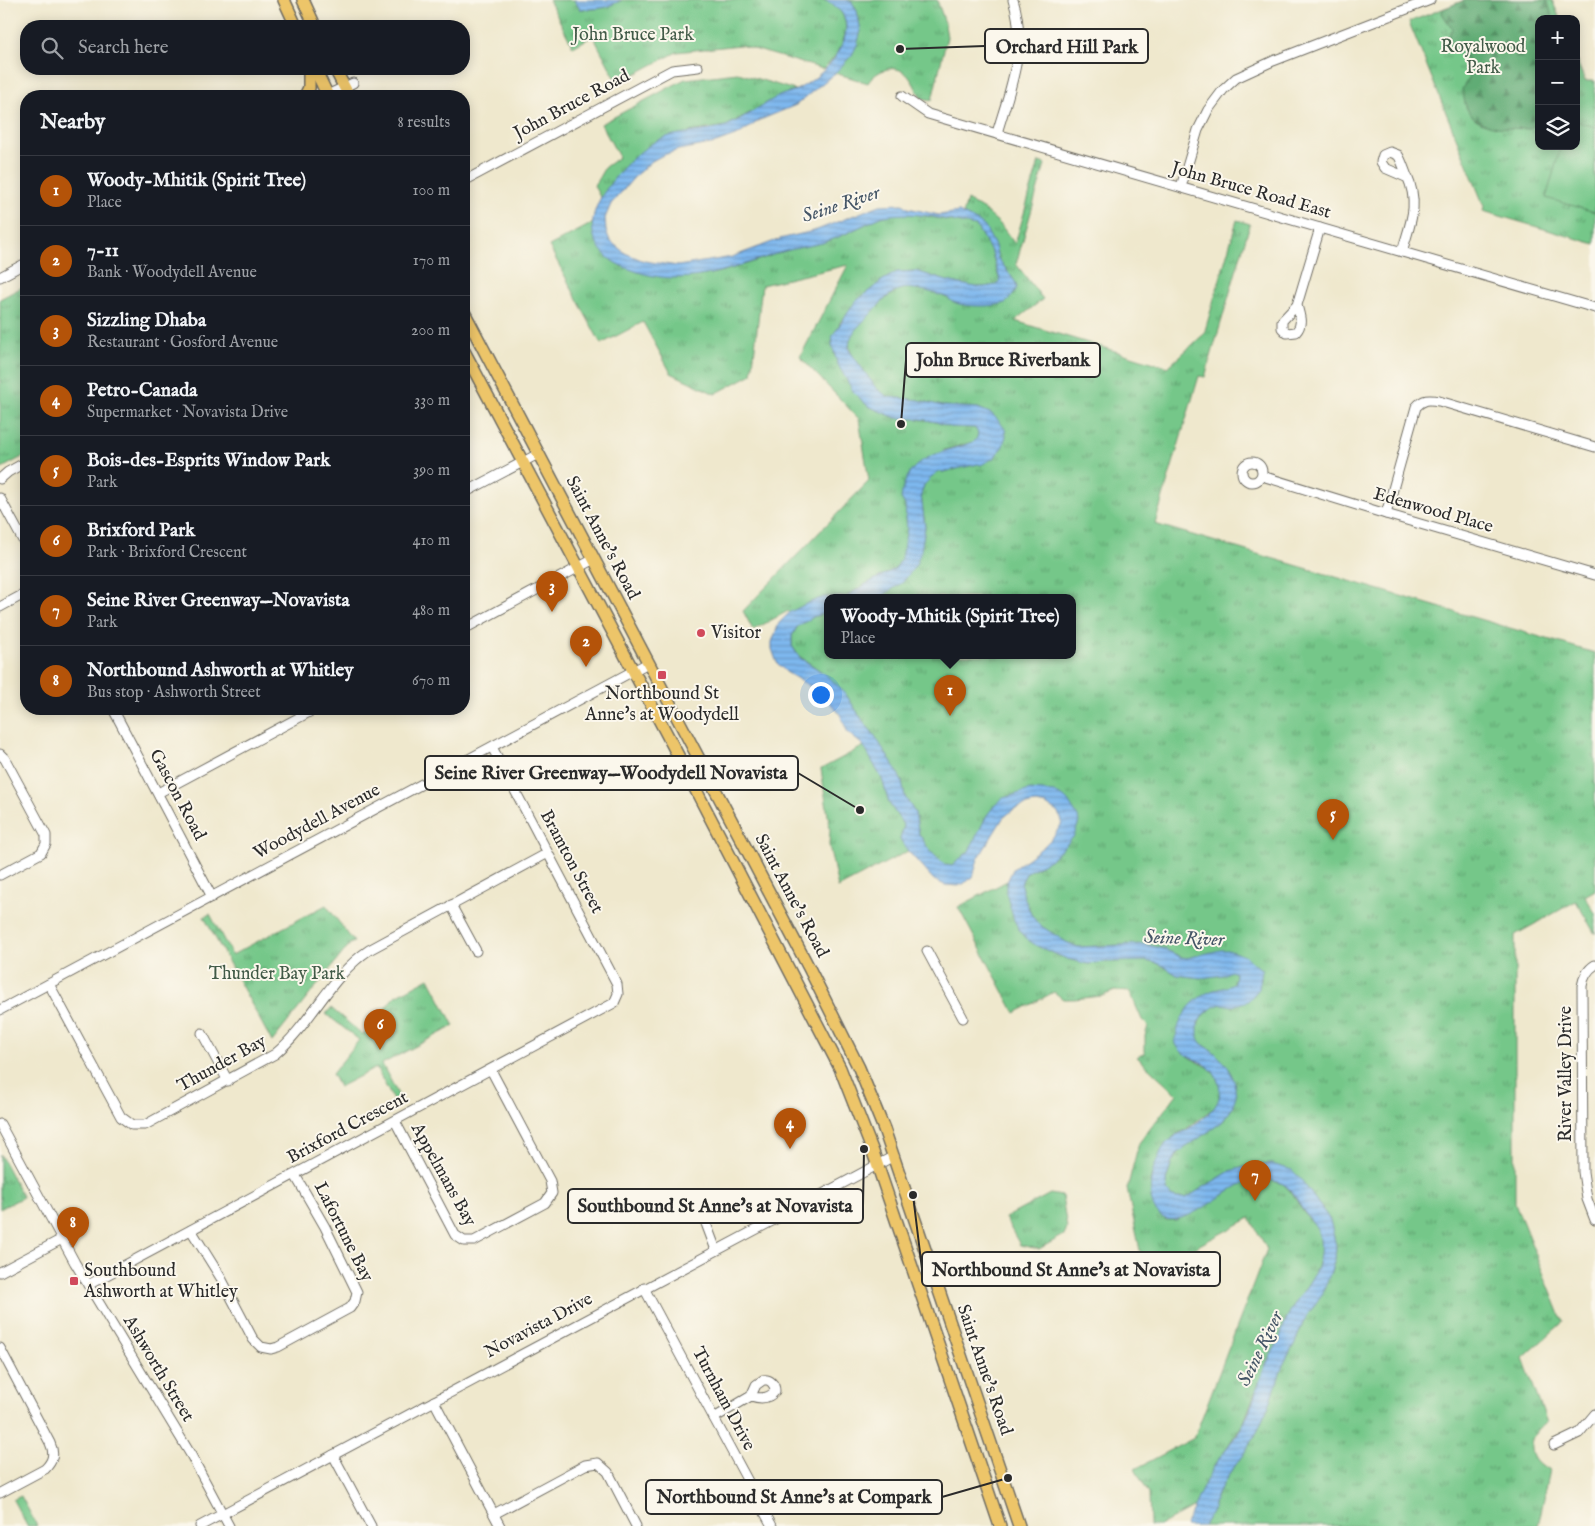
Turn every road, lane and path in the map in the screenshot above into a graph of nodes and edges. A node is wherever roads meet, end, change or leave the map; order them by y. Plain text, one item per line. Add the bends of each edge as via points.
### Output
1 (284, 0) edge
2 (303, 0) edge
3 (1013, 0) edge
4 (1430, 0) edge
5 (1416, 3) edge
6 (293, 20) edge
7 (312, 20) edge
8 (698, 66) dead end
9 (309, 75) edge
10 (318, 75) edge
11 (338, 75) edge
12 (308, 90) edge
13 (324, 90) edge
14 (345, 90) edge
15 (902, 96) dead end
16 (997, 133) junction
17 (470, 178) edge
18 (1408, 178) dead end
19 (1181, 187) junction
20 (1320, 228) junction
21 (1402, 252) junction
22 (20, 266) edge
23 (0, 277) edge
24 (1297, 305) dead end
25 (1595, 308) edge
26 (470, 324) edge
27 (483, 349) junction
28 (470, 354) edge
29 (470, 365) edge
30 (1595, 447) edge
31 (536, 451) junction
32 (520, 459) junction
33 (20, 465) edge
34 (1262, 476) dead end
35 (0, 479) edge
36 (470, 489) edge
37 (0, 498) edge
38 (1386, 514) junction
39 (20, 535) edge
40 (594, 559) junction
41 (578, 567) junction
42 (1595, 575) edge
43 (20, 596) edge
44 (0, 607) edge
45 (470, 626) edge
46 (648, 663) junction
47 (633, 671) junction
48 (116, 715) edge
49 (304, 715) edge
50 (492, 747) junction
51 (0, 754) edge
52 (158, 793) junction
53 (548, 854) junction
54 (0, 875) edge
55 (212, 896) junction
56 (451, 905) junction
57 (476, 951) dead end
58 (927, 951) dead end
59 (1595, 965) edge
60 (49, 984) junction
61 (618, 994) joint
62 (0, 1010) edge
63 (963, 1018) dead end
64 (202, 1033) dead end
65 (491, 1070) junction
66 (228, 1081) junction
67 (395, 1121) junction
68 (0, 1124) edge
69 (894, 1156) junction
70 (878, 1164) junction
71 (295, 1175) junction
72 (1595, 1186) edge
73 (1585, 1187) junction
74 (696, 1197) dead end
75 (1594, 1216) edge
76 (899, 1229) junction
77 (191, 1230) junction
78 (919, 1233) junction
79 (62, 1239) junction
80 (716, 1250) junction
81 (0, 1272) edge
82 (88, 1285) junction
83 (644, 1288) junction
84 (0, 1348) edge
85 (751, 1396) dead end
86 (434, 1401) junction
87 (1595, 1414) edge
88 (714, 1418) junction
89 (1554, 1445) dead end
90 (333, 1455) junction
91 (0, 1493) edge
92 (222, 1514) junction
93 (494, 1514) junction
94 (200, 1526) edge
95 (228, 1526) edge
96 (371, 1526) edge
97 (500, 1526) edge
98 (636, 1526) edge
99 (772, 1526) edge
100 (1000, 1526) edge
101 (1019, 1526) edge

1 - 6 main road
2 - 7 main road
3 - 16 street via 1019,28 1016,68
4 - 5 street
5 - 19 street via 1236,78 1208,110 1198,130
8 - 17 street, John Bruce Road via 672,70
9 - 12 main road
10 - 13 main road
11 - 14 main road
15 - 16 street, John Bruce Road East via 928,114
16 - 19 street, John Bruce Road East
18 - 21 street via 1413,190 1414,209
19 - 20 street, John Bruce Road East
20 - 21 street, John Bruce Road East
20 - 24 street
21 - 25 street, John Bruce Road East
22 - 23 street
26 - 27 main road, Saint Anne's Road
27 - 28 street
27 - 31 main road, Saint Anne's Road
29 - 32 main road, Saint Anne's Road
30 - 38 street via 1440,401 1421,401 1416,407
31 - 32 main road
31 - 40 main road, Saint Anne's Road
32 - 36 street
32 - 41 main road, Saint Anne's Road
33 - 35 street
34 - 38 street, Edenwood Place
37 - 39 street
38 - 42 street, Edenwood Place
40 - 41 street
40 - 46 main road, Saint Anne's Road
41 - 45 street
41 - 47 main road, Saint Anne's Road
43 - 44 street
46 - 47 street, Woodydell Avenue
46 - 69 main road, Saint Anne's Road via 837,1023 876,1107
47 - 50 street, Woodydell Avenue
47 - 70 main road, Saint Anne's Road via 824,1036
48 - 52 street, Gascon Road
49 - 52 street
50 - 53 street, Bramton Street
50 - 55 street, Woodydell Avenue
51 - 54 street via 46,835 46,844 41,853
52 - 55 street, Gascon Road
53 - 56 street, Thunder Bay
53 - 61 street, Bramton Street via 617,984
55 - 60 street, Woodydell Avenue
56 - 57 street
56 - 66 street, Thunder Bay via 360,956 287,1043 269,1059
58 - 63 street
59 - 73 street, River Valley Drive via 1583,978 1582,986
60 - 62 street, Woodydell Avenue
60 - 66 street, Thunder Bay via 117,1111 128,1124 145,1125
61 - 65 street, Brixford Crescent via 610,1006
64 - 66 street
65 - 67 street, Brixford Crescent
65 - 67 street, Appelmans Bay via 550,1181 552,1193 546,1203 474,1241 464,1241 455,1235
67 - 71 street, Brixford Crescent
68 - 79 street, Ashworth Street
69 - 70 street, Novavista Drive
69 - 78 main road, Saint Anne's Road
70 - 76 main road, Saint Anne's Road
70 - 80 street, Novavista Drive
71 - 77 street, Brixford Crescent
71 - 77 street, Lafortune Bay via 325,1226 357,1292 350,1308 278,1347 261,1347 253,1339
72 - 73 street
73 - 75 street, River Valley Drive
74 - 80 street
76 - 78 main road
76 - 100 main road, Saint Anne's Road
77 - 82 street, Brixford Crescent
78 - 101 main road, Saint Anne's Road
79 - 81 street
79 - 82 street, Ashworth Street
80 - 83 street, Novavista Drive
82 - 92 street, Ashworth Street via 193,1458
83 - 86 street, Novavista Drive
83 - 88 street, Turnham Drive
84 - 91 street via 50,1443 53,1456 45,1469
85 - 88 street
86 - 90 street, Novavista Drive
86 - 93 street
87 - 89 street via 1579,1434
88 - 99 street, Turnham Drive
90 - 92 street, Novavista Drive
90 - 96 street
92 - 94 street, Novavista Drive
92 - 95 street, Ashworth Street
93 - 97 street
93 - 98 street via 585,1465 598,1464 608,1472

